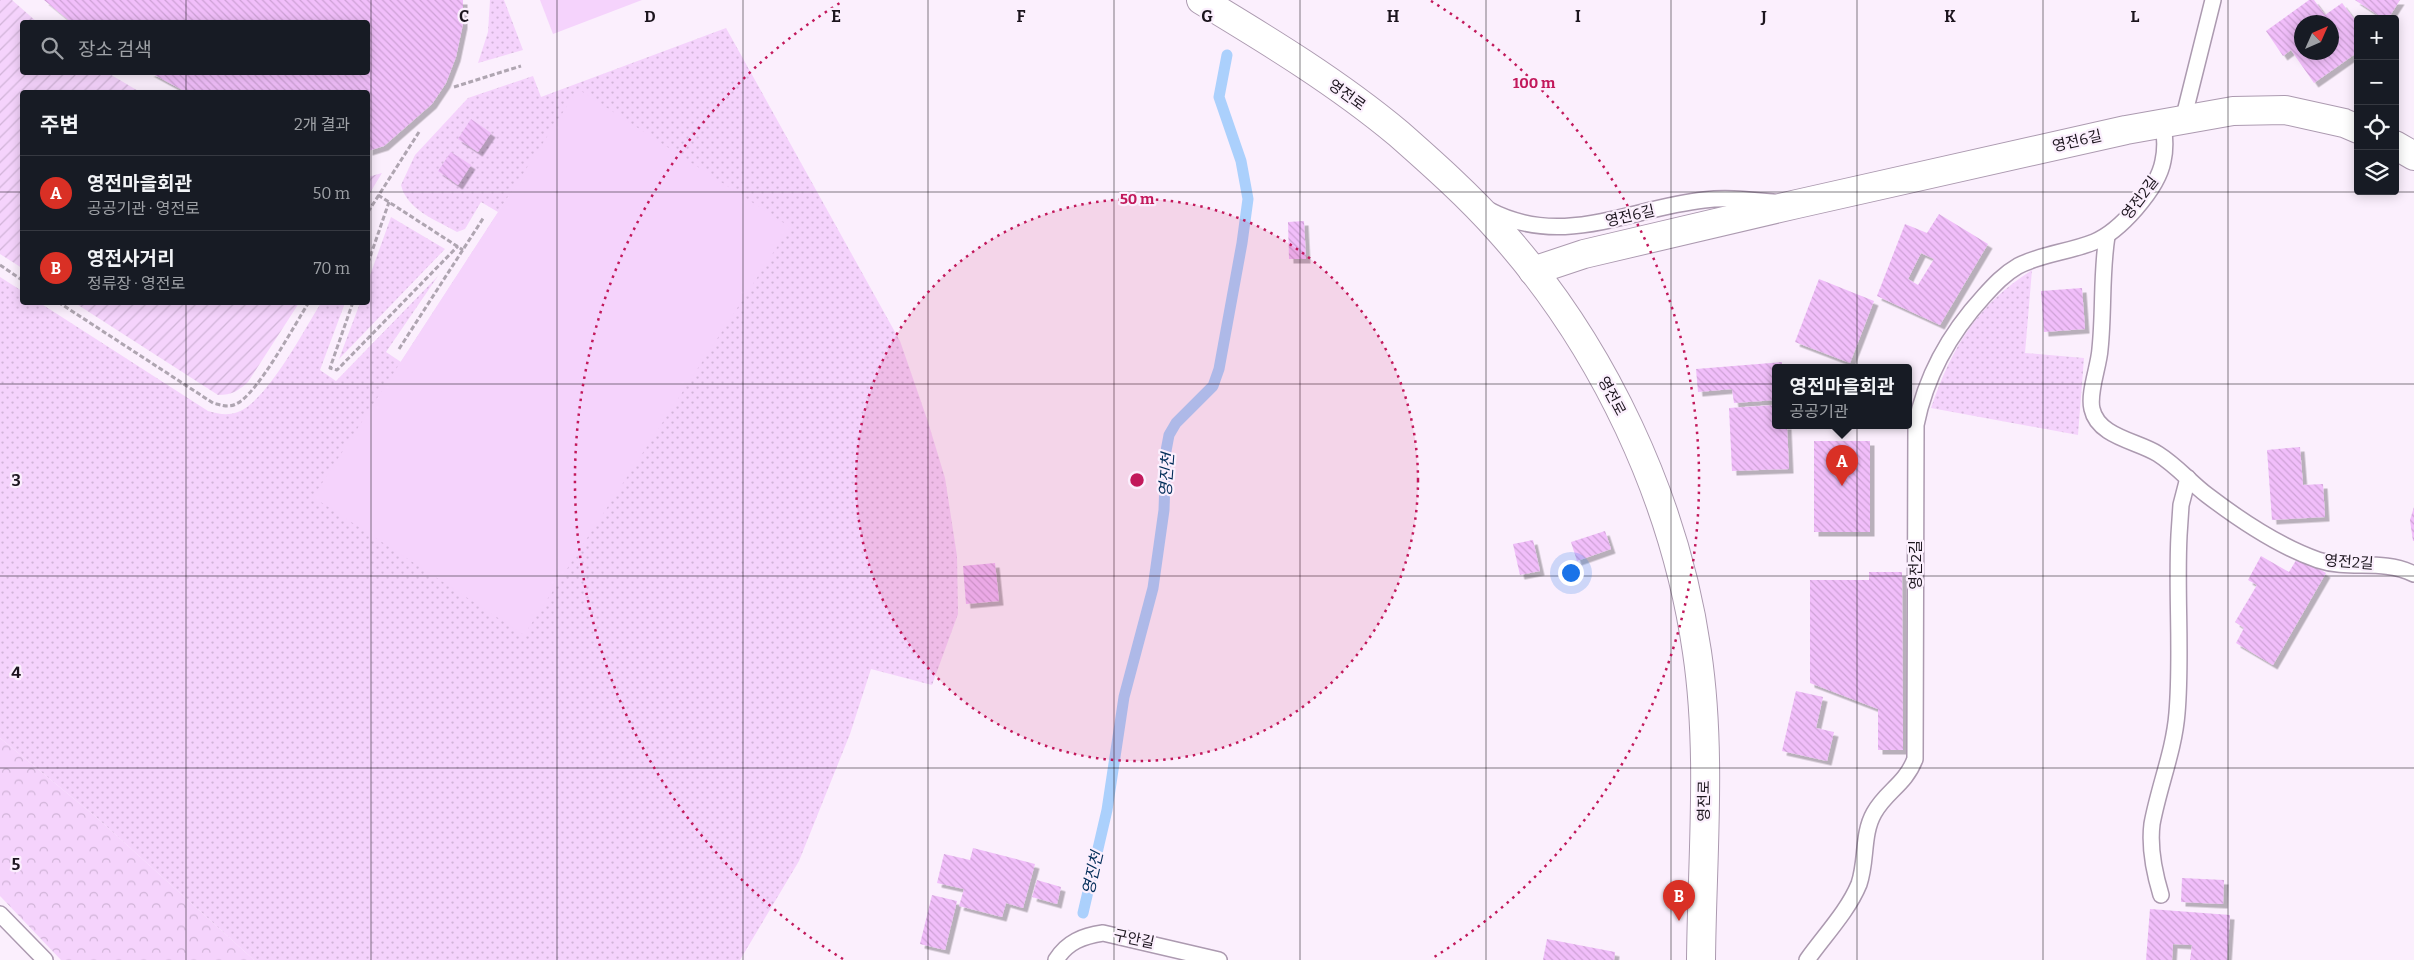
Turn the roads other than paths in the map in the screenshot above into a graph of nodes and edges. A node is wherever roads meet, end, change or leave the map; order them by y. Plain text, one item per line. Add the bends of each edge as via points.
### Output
1 (1201, 0) edge
2 (2213, 0) edge
3 (2173, 122) junction
4 (2354, 127) edge
5 (2399, 147) edge
6 (2414, 156) edge
7 (1468, 199) junction
8 (1798, 204) junction
9 (2107, 236) junction
10 (1533, 271) junction
11 (2188, 478) junction
12 (2414, 574) edge
13 (2161, 895) dead end
14 (0, 914) edge
15 (44, 960) edge
16 (1056, 960) edge
17 (1219, 960) edge
18 (1701, 960) edge
19 (1807, 960) edge

1 - 7 street, 영전로 via 1353,99 1399,134
2 - 3 lane, 영전2길
3 - 4 street, 영전6길 via 2234,111 2285,110
3 - 8 street, 영전6길
3 - 9 lane, 영전2길 via 2165,139 2158,178 2142,200
5 - 6 street
7 - 8 lane, 영전6길 via 1499,215 1552,227 1605,222 1703,200 1727,198
7 - 10 street, 영전로
8 - 10 street, 영전6길 via 1584,254
9 - 11 lane, 영전2길 via 2100,351 2092,408 2096,419 2106,429 2152,450 2172,462
9 - 19 lane, 영전2길 via 2018,266 2001,278 1951,338 1930,375 1916,425 1915,759 1910,772 1874,812 1868,825 1859,882 1853,896
10 - 18 street, 영전로 via 1591,357 1627,423 1665,516 1686,587 1698,654 1705,729
11 - 12 lane, 영전2길 via 2231,512 2296,552 2325,562 2381,564
11 - 13 lane via 2181,505 2179,535 2177,714 2171,755 2152,825 2154,874
14 - 15 lane
16 - 17 lane, 구안길 via 1069,945 1085,935 1103,933

